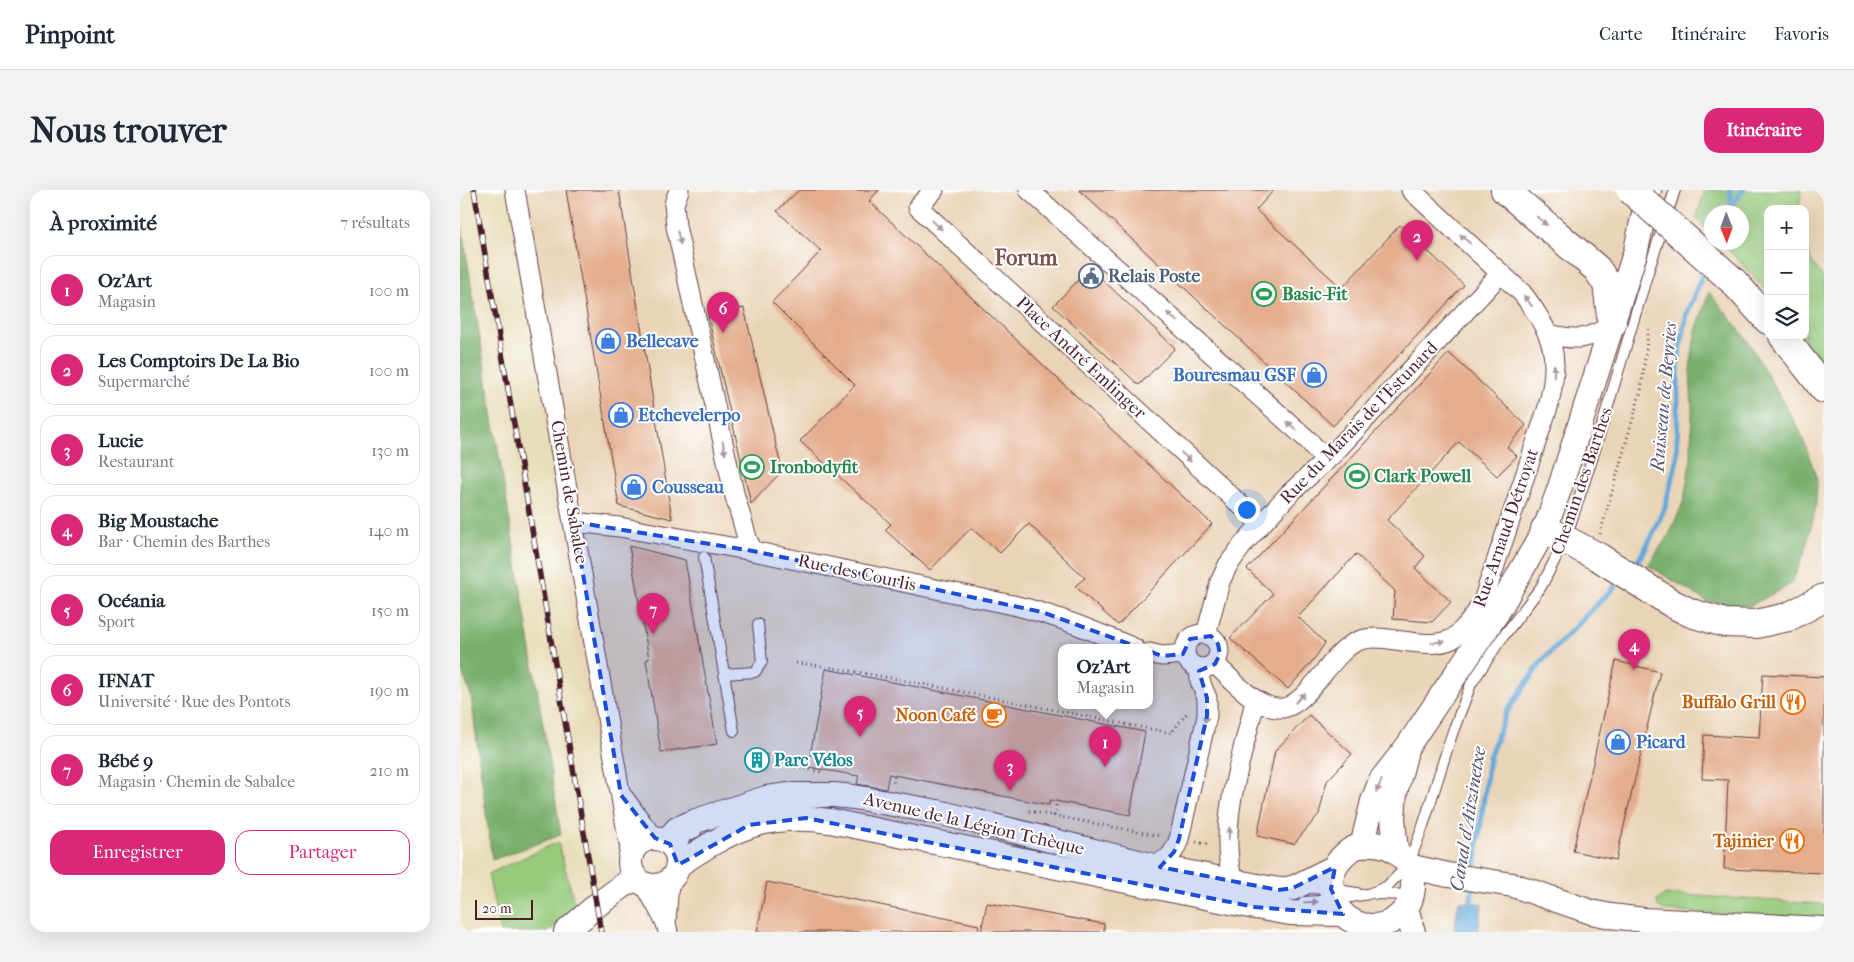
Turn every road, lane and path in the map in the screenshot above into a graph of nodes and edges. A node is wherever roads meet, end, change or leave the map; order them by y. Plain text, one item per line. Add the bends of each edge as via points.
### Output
1 (515, 190) edge
2 (679, 190) edge
3 (934, 190) edge
4 (1029, 190) edge
5 (1411, 190) edge
6 (1505, 190) edge
7 (1631, 190) edge
8 (1649, 190) edge
9 (1675, 190) edge
10 (1501, 272) junction
11 (1764, 316) edge
12 (1612, 324) junction
13 (1649, 324) dead end
14 (1549, 334) junction
15 (1786, 340) edge
16 (1824, 389) edge
17 (1326, 462) junction
18 (574, 522) junction
19 (1261, 524) junction
20 (1555, 535) junction
21 (753, 551) junction
22 (704, 557) dead end
23 (1596, 557) junction
24 (1824, 579) edge
25 (1814, 603) edge
26 (758, 624) dead end
27 (1206, 634) junction
28 (1125, 644) edge
29 (1153, 654) edge
30 (1185, 654) junction
31 (796, 663) dead end
32 (1207, 666) junction
33 (724, 674) junction
34 (1255, 701) junction
35 (734, 731) dead end
36 (1171, 733) dead end
37 (1407, 747) junction
38 (895, 775) dead end
39 (893, 785) dead end
40 (621, 795) junction
41 (1057, 801) dead end
42 (768, 808) dead end
43 (857, 816) dead end
44 (1054, 816) dead end
45 (1179, 839) junction
46 (1362, 846) junction
47 (962, 848) junction
48 (1228, 848) junction
49 (1026, 850) junction
50 (669, 856) junction
51 (1402, 859) junction
52 (1154, 866) junction
53 (637, 872) junction
54 (1448, 875) junction
55 (1233, 882) junction
56 (1194, 885) junction
57 (1259, 886) junction
58 (1336, 892) junction
59 (1368, 894) junction
60 (1409, 901) junction
61 (667, 927) edge
62 (1376, 929) edge
63 (1824, 929) edge
64 (566, 932) edge
65 (1413, 932) edge

1 - 18 street, Chemin de Sabalce
2 -> 21 street via 674,204 676,226 734,493
3 -> 19 street, Place André Emlinger via 918,207
17 -> 4 street via 1309,441
10 -> 5 street, Rue Arnaud Détroyat
6 -> 12 main road via 1598,269 1607,284
7 - 11 main road, bridge via 1733,281
8 - 12 street, Chemin des Barthes via 1636,250
9 - 20 lane, Chemin des Barthes via 1593,456
14 -> 10 street, Rue Arnaud Détroyat via 1537,312
10 - 17 street, Rue du Marais de l'Estunard
12 - 14 street via 1576,339
12 - 20 street, Chemin des Barthes via 1560,487
13 - 23 path via 1641,390 1596,547
34 -> 14 street, Rue Arnaud Détroyat via 1281,708 1295,704 1357,641 1371,638 1444,642 1454,638 1477,613 1553,386 1554,350
15 - 16 main road
17 - 19 street, Rue du Marais de l'Estunard
18 - 21 street, Rue des Courlis
18 - 40 street, Chemin de Sabalce
19 - 27 street, Rue du Marais de l'Estunard via 1228,565
20 - 23 main road
20 - 37 street, Chemin des Barthes via 1497,613
20 - 51 lane, Chemin des Barthes via 1541,586 1471,684 1423,826
21 - 28 street, Rue des Courlis via 1042,612
22 - 33 lane
23 - 25 main road via 1673,604 1725,623 1756,624 1788,617
24 - 25 main road
26 - 33 lane via 762,662 755,672
27 - 30 street via 1190,639
27 - 32 street via 1215,639 1220,654
29 - 30 street
30 - 32 street via 1190,663
31 - 36 path
32 - 34 street
32 -> 45 street via 1200,681 1207,698 1206,716
33 - 35 lane
48 -> 34 street via 1230,805
37 -> 46 street, Chemin des Barthes via 1381,780
37 - 51 street, Chemin des Barthes via 1395,793 1394,818
38 - 39 path
40 - 50 street, Chemin de Sabalce
40 - 53 street, Chemin de Sabalce
41 - 44 path
42 - 50 lane via 735,816 686,836
43 - 49 lane, Avenue de la Légion Tchèque
45 - 48 path
45 - 52 street via 1169,858
46 - 51 street via 1380,845
46 - 58 street via 1346,854
47 - 49 lane, Avenue de la Légion Tchèque
47 - 50 street, Avenue de la Légion Tchèque via 830,821 787,818 749,825
47 - 58 street, Avenue de la Légion Tchèque via 1290,913
48 - 55 street
49 - 56 lane, Avenue de la Légion Tchèque
50 - 52 street, Avenue de la Légion Tchèque via 677,830 696,821 766,798 834,795 938,812
50 - 53 street via 658,886
50 - 53 street via 649,838 638,844
50 - 61 street, Chemin de Sabalce
51 - 54 street
51 - 59 lane via 1386,888
51 - 60 street via 1412,880
52 - 55 street, Avenue de la Légion Tchèque
53 - 61 street, Chemin de Sabalce
53 - 64 street
54 - 60 street
54 - 63 street via 1513,885 1611,916
55 - 57 street, Avenue de la Légion Tchèque
56 - 57 lane, Avenue de la Légion Tchèque
56 -> 58 lane, Avenue de la Légion Tchèque via 1280,901 1314,902
57 - 58 street, Avenue de la Légion Tchèque via 1278,890 1293,888
58 - 59 lane
58 - 62 street via 1352,921
59 - 60 lane
60 - 62 street via 1397,917
60 - 65 street

